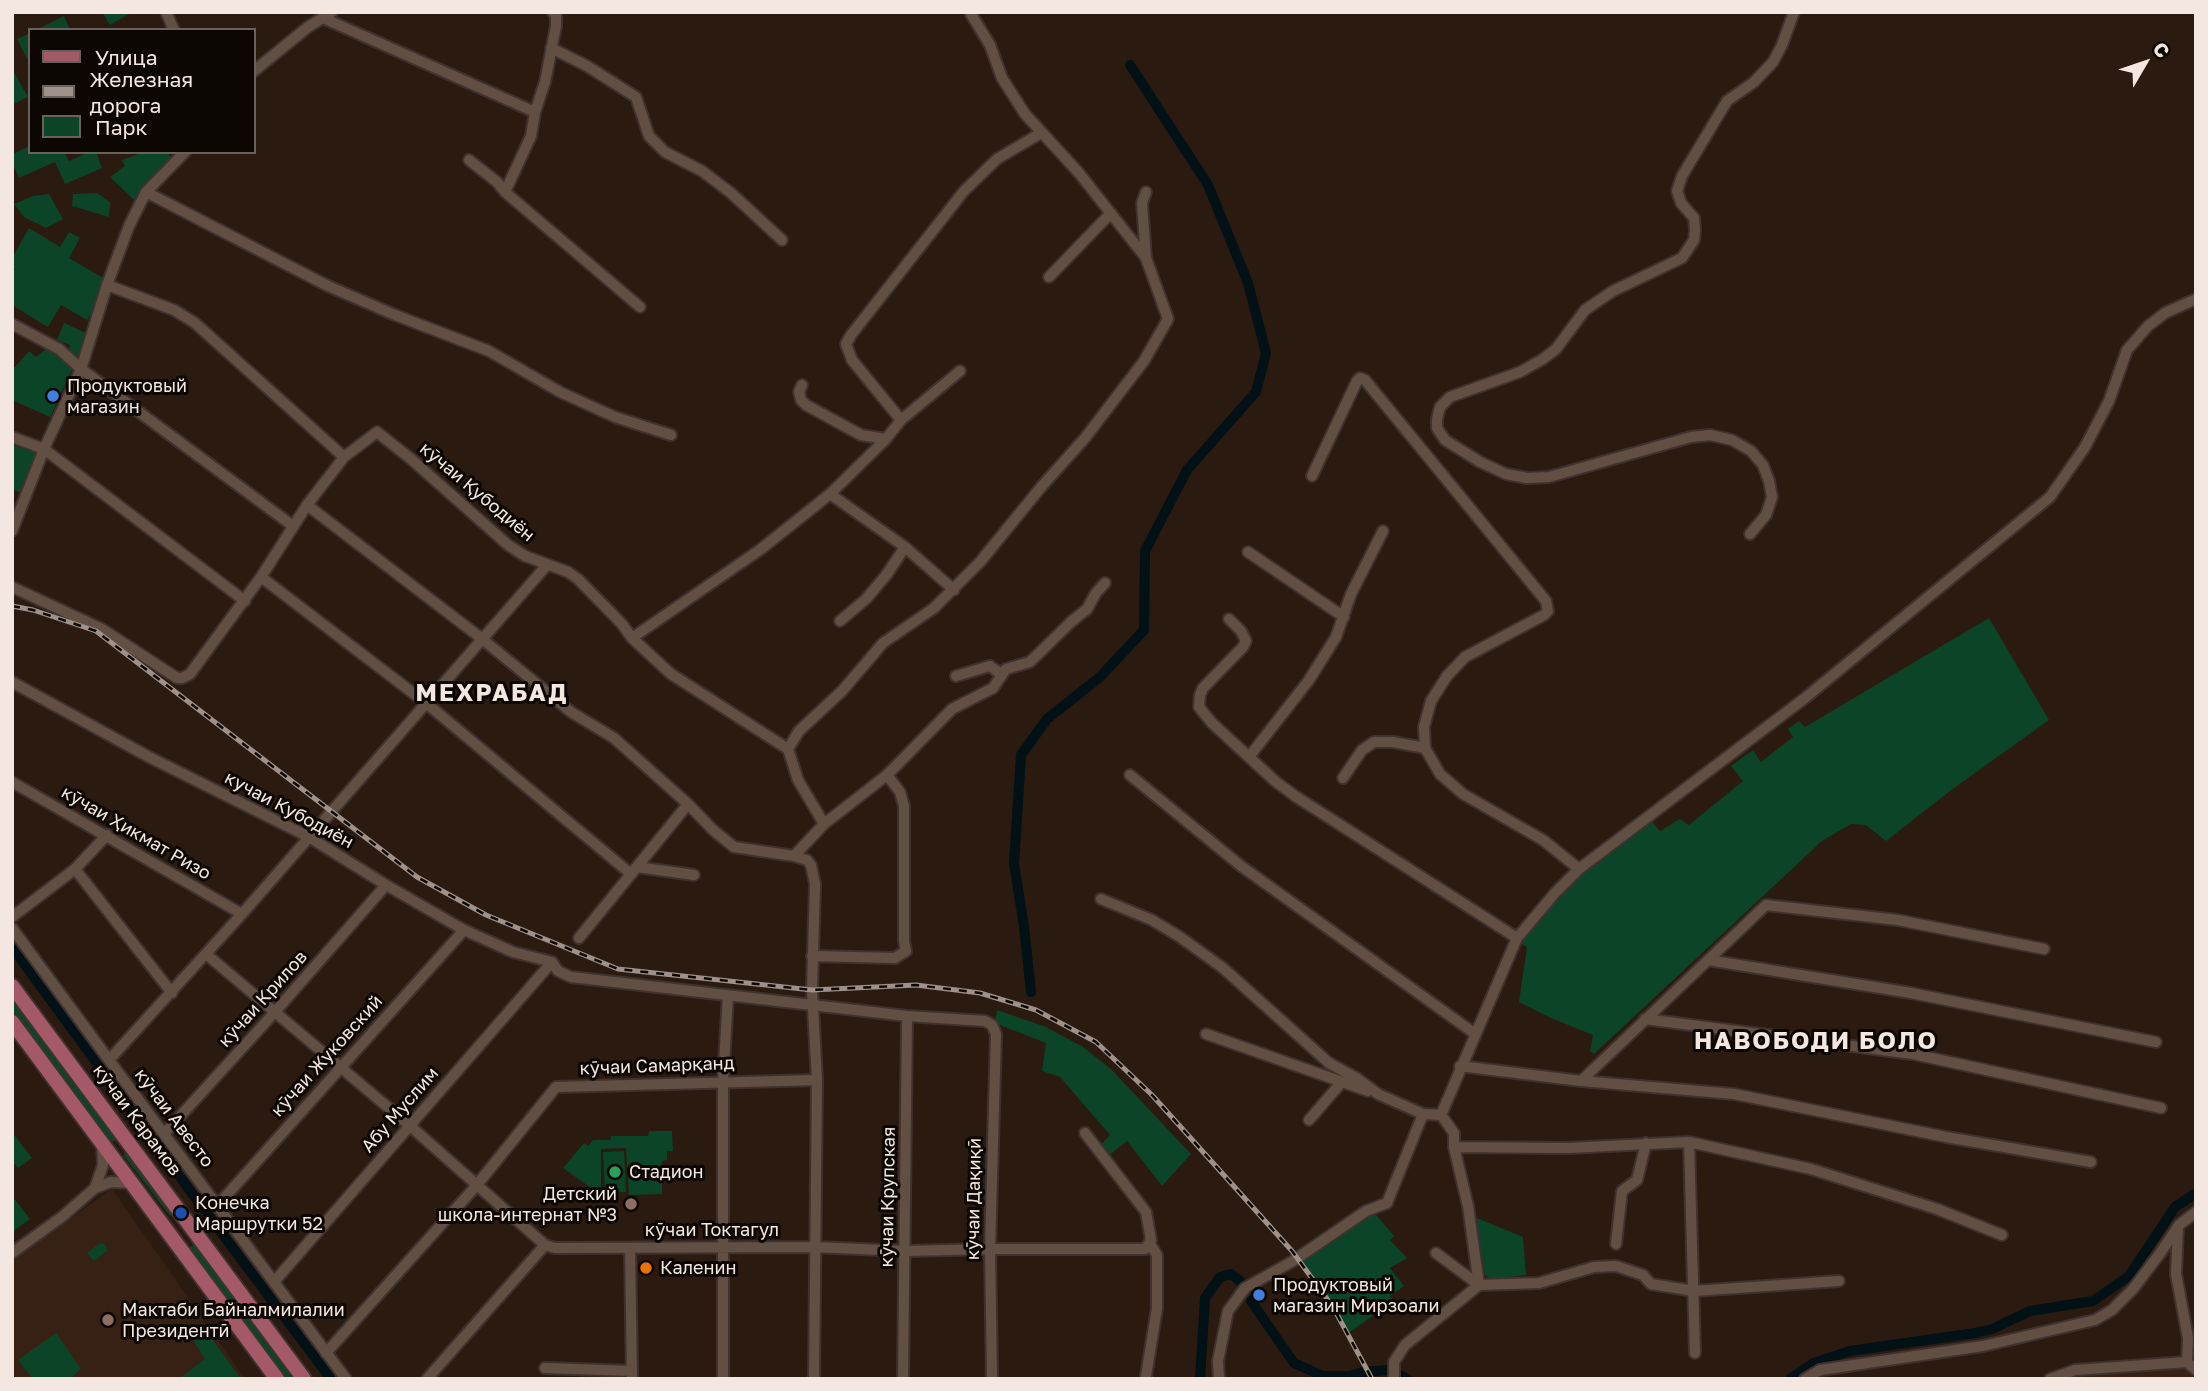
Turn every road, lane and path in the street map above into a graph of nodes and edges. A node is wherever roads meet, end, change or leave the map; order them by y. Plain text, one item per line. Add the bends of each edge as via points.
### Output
1 (166, 12) edge
2 (553, 12) edge
3 (1794, 12) edge
4 (971, 14) dead end
5 (327, 15) edge
6 (173, 28) edge
7 (551, 48) junction
8 (256, 69) edge
9 (535, 112) junction
10 (1041, 133) junction
11 (183, 154) edge
12 (469, 160) dead end
13 (146, 192) junction
14 (505, 192) junction
15 (1146, 192) dead end
16 (1111, 213) junction
17 (782, 240) dead end
18 (1146, 258) junction
19 (1049, 277) dead end
20 (107, 285) junction
21 (2196, 299) edge
22 (640, 307) dead end
23 (12, 324) edge
24 (81, 369) junction
25 (960, 371) dead end
26 (802, 385) dead end
27 (901, 420) junction
28 (671, 435) dead end
29 (12, 437) edge
30 (886, 439) junction
31 (44, 449) junction
32 (344, 457) junction
33 (1312, 476) dead end
34 (830, 494) junction
35 (307, 505) junction
36 (293, 526) junction
37 (12, 531) edge
38 (1383, 531) dead end
39 (1750, 534) dead end
40 (905, 547) junction
41 (1248, 552) dead end
42 (547, 565) junction
43 (261, 577) junction
44 (1105, 583) dead end
45 (12, 587) edge
46 (954, 590) junction
47 (245, 601) junction
48 (1344, 617) junction
49 (1229, 619) dead end
50 (840, 621) dead end
51 (481, 638) junction
52 (632, 638) junction
53 (1000, 674) junction
54 (956, 676) dead end
55 (12, 682) edge
56 (426, 703) junction
57 (1425, 748) junction
58 (788, 749) junction
59 (1249, 757) junction
60 (887, 775) junction
61 (1130, 775) dead end
62 (1343, 778) dead end
63 (12, 782) edge
64 (688, 804) junction
65 (824, 824) junction
66 (107, 835) junction
67 (309, 837) junction
68 (794, 856) junction
69 (75, 869) junction
70 (1579, 869) junction
71 (634, 870) junction
72 (694, 875) dead end
73 (386, 885) junction
74 (1101, 899) dead end
75 (242, 914) junction
76 (12, 916) edge
77 (12, 928) edge
78 (464, 930) junction
79 (579, 938) dead end
80 (1517, 938) junction
81 (2044, 949) dead end
82 (206, 954) junction
83 (812, 956) junction
84 (1707, 960) junction
85 (552, 962) junction
86 (12, 986) edge
87 (172, 993) junction
88 (728, 995) junction
89 (813, 1004) junction
90 (274, 1013) junction
91 (907, 1016) junction
92 (1645, 1019) junction
93 (12, 1021) edge
94 (988, 1023) joint
95 (1475, 1033) junction
96 (1206, 1034) dead end
97 (2156, 1042) dead end
98 (109, 1060) junction
99 (1460, 1066) junction
100 (340, 1068) junction
101 (817, 1080) junction
102 (1581, 1081) junction
103 (723, 1082) junction
104 (1341, 1083) junction
105 (1378, 1094) junction
106 (2161, 1108) dead end
107 (109, 1114) junction
108 (1423, 1114) junction
109 (1441, 1115) junction
110 (1310, 1120) dead end
111 (409, 1125) junction
112 (92, 1129) junction
113 (1085, 1133) dead end
114 (164, 1134) junction
115 (1689, 1142) junction
116 (102, 1143) junction
117 (1646, 1143) junction
118 (1454, 1147) junction
119 (2091, 1162) dead end
120 (132, 1183) junction
121 (476, 1186) junction
122 (95, 1188) junction
123 (218, 1206) junction
124 (2196, 1212) edge
125 (191, 1224) junction
126 (2179, 1225) junction
127 (2002, 1235) dead end
128 (171, 1238) junction
129 (1150, 1244) junction
130 (1616, 1244) dead end
131 (545, 1245) junction
132 (814, 1247) junction
133 (630, 1248) junction
134 (724, 1248) junction
135 (990, 1249) junction
136 (906, 1251) junction
137 (12, 1253) edge
138 (1436, 1253) dead end
139 (1839, 1281) dead end
140 (274, 1282) junction
141 (1479, 1285) junction
142 (1694, 1291) junction
143 (326, 1353) junction
144 (1695, 1353) dead end
145 (2187, 1362) junction
146 (545, 1368) dead end
147 (2196, 1370) edge
148 (632, 1375) edge
149 (1146, 1376) dead end
150 (277, 1379) edge
151 (304, 1379) edge
152 (346, 1379) edge
153 (427, 1379) edge
154 (723, 1379) edge
155 (814, 1379) edge
156 (903, 1379) edge
157 (992, 1379) edge
158 (1219, 1379) edge
159 (1394, 1379) edge
160 (1805, 1379) edge
161 (2050, 1379) edge

1 - 6 street
2 - 7 street via 556,26
3 - 39 street via 1773,62 1727,102 1682,176 1677,191 1694,218 1695,230 1682,258 1613,291 1585,310 1543,359 1450,397 1440,407 1437,419 1445,440 1497,470 1527,478 1549,477 1691,437 1732,440 1751,451 1769,481 1772,497 1766,515
4 - 10 street via 990,45 1002,78
5 - 8 street
5 - 9 street
7 - 9 street
7 - 17 street via 636,97 649,136 665,152 722,186
9 - 14 street via 531,136
10 - 16 street
10 - 27 street via 997,159 964,191 846,344 852,360
11 - 13 street
12 - 14 street
13 - 20 street
13 - 28 street via 328,286 489,351 615,417
14 - 22 street
15 - 18 street via 1142,204
16 - 18 street
16 - 19 street
18 - 46 street via 1168,319 1158,338 1085,438
20 - 24 street
20 - 32 street via 174,310 195,323
21 - 70 street via 2165,313 2127,350 2109,401 2085,447 2050,497 1805,698
23 - 24 street via 59,349
24 - 31 street
24 - 36 street
25 - 27 street
26 - 30 street via 799,393 806,405 861,435
27 - 30 street
29 - 31 street
30 - 34 street
31 - 37 street
31 - 47 street
32 - 35 street
32 - 42 street, кӯчаи Қубодиён via 377,432 508,545
33 - 57 street via 1357,381 1365,380 1546,601 1544,615 1465,657 1447,677 1432,701 1424,727
34 - 40 street
34 - 52 street via 761,549
35 - 36 street
35 - 51 street
36 - 43 street
38 - 48 street
40 - 46 street
40 - 50 street via 866,599
41 - 48 street
42 - 51 street
42 - 52 street, кӯчаи Қубодиён via 583,583
43 - 47 street
43 - 56 street
44 - 53 street via 1087,609 1030,662
45 - 47 street via 102,629 177,678 190,674
46 - 58 street via 883,643 842,691 799,730
48 - 59 street via 1309,680
49 - 59 street via 1241,631 1245,644 1203,688 1199,707
51 - 56 street
51 - 64 street via 571,712 614,738
52 - 58 street, кӯчаи Қубодиён via 670,674
53 - 54 street via 990,666
53 - 60 street via 993,688 952,709
55 - 67 street, кучаи Кубодиён
56 - 67 street
56 - 71 street
57 - 62 street via 1374,742 1362,750
57 - 70 street via 1440,774 1463,793 1543,840
58 - 65 street via 798,780
59 - 80 street via 1295,796
60 - 65 street
60 - 83 street via 904,806 906,951 895,958
61 - 95 street via 1241,866
63 - 66 street, кӯчаи Ҳикмат Ризо
64 - 68 street via 734,847
64 - 71 street
65 - 68 street
66 - 69 street
66 - 75 street, кӯчаи Ҳикмат Ризо
67 - 73 street, кучаи Кубодиён
67 - 75 street
68 - 83 street via 807,860 814,872
69 - 76 street
69 - 87 street
70 - 80 street
71 - 72 street
71 - 79 street
73 - 78 street, кучаи Кубодиён
73 - 90 street, кӯчаи Крилов
74 - 105 street via 1180,937 1223,968 1329,1063
75 - 82 street
77 - 98 street, кӯчаи Авесто
78 - 85 street, кучаи Кубодиён via 513,952
78 - 100 street, кӯчаи Жуковский
80 - 95 street
81 - 84 street via 1898,920 1766,905
82 - 87 street
82 - 90 street
83 - 89 street
84 - 92 street
84 - 97 street via 1911,993
85 - 88 street, кучаи Кубодиён via 571,977
85 - 111 street, Абу Муслим
86 - 107 main road, кӯчаи Карамов
87 - 98 street
88 - 89 street, кучаи Кубодиён
88 - 103 street
89 - 91 street, кучаи Кубодиён
89 - 101 street
90 - 100 street
90 - 114 street, кӯчаи Крилов
91 - 94 street, кучаи Кубодиён
91 - 136 street, кӯчаи Крупская
92 - 102 street
92 - 106 street via 1913,1054
93 - 112 main road
94 - 135 street, кӯчаи Дақиқӣ via 996,1034
95 - 99 street
96 - 104 street
98 - 114 street, кӯчаи Авесто
99 - 102 street
99 - 109 street
100 - 111 street
100 - 123 street, кӯчаи Жуковский
101 - 103 street, кӯчаи Самарқанд
101 - 132 street
102 - 119 street via 1734,1094
103 - 121 street, кӯчаи Самарқанд via 556,1087
103 - 134 street
104 - 105 street
104 - 110 street
105 - 108 street
107 - 112 main road via 96,1118
107 - 125 main road, кӯчаи Карамов
108 - 109 street
108 - 158 street via 1387,1203 1366,1211 1245,1289 1228,1311
109 - 118 street via 1454,1133
111 - 121 street
111 - 140 street, Абу Муслим
112 - 116 main road
113 - 129 street via 1146,1212
114 - 123 street, кӯчаи Авесто
115 - 117 street
115 - 127 street via 1811,1169
115 - 142 street
116 - 120 main road
116 - 122 street via 103,1165
117 - 118 street
117 - 130 street via 1636,1180 1622,1191
118 - 141 street
120 - 122 street via 111,1182
120 - 128 main road
121 - 131 street
121 - 143 street, кӯчаи Самарқанд
122 - 137 street
123 - 140 street, кӯчаи Авесто
124 - 126 street
125 - 128 main road
125 - 151 main road, кӯчаи Карамов
126 - 145 street via 2176,1275 2188,1338
126 - 160 street via 2133,1289 2095,1320 1983,1346 1820,1370
128 - 150 main road
129 - 135 street, кӯчаи Токтагул via 1144,1250
129 - 149 street via 1157,1255 1157,1308
131 - 133 street, кӯчаи Токтагул
131 - 153 street
132 - 134 street, кӯчаи Токтагул
132 - 136 street, кӯчаи Токтагул
132 - 155 street
133 - 134 street, кӯчаи Токтагул
133 - 148 street
134 - 154 street
135 - 136 street, кӯчаи Токтагул
135 - 157 street, кӯчаи Дақиқӣ
136 - 156 street, кӯчаи Крупская
138 - 141 street
139 - 142 street
140 - 143 street, кӯчаи Авесто
141 - 142 street via 1539,1283 1594,1267 1616,1266 1643,1275 1651,1284
141 - 159 street via 1405,1345 1394,1362
142 - 144 street
143 - 152 street, кӯчаи Авесто
145 - 147 street
145 - 161 street via 2075,1370
146 - 148 street

